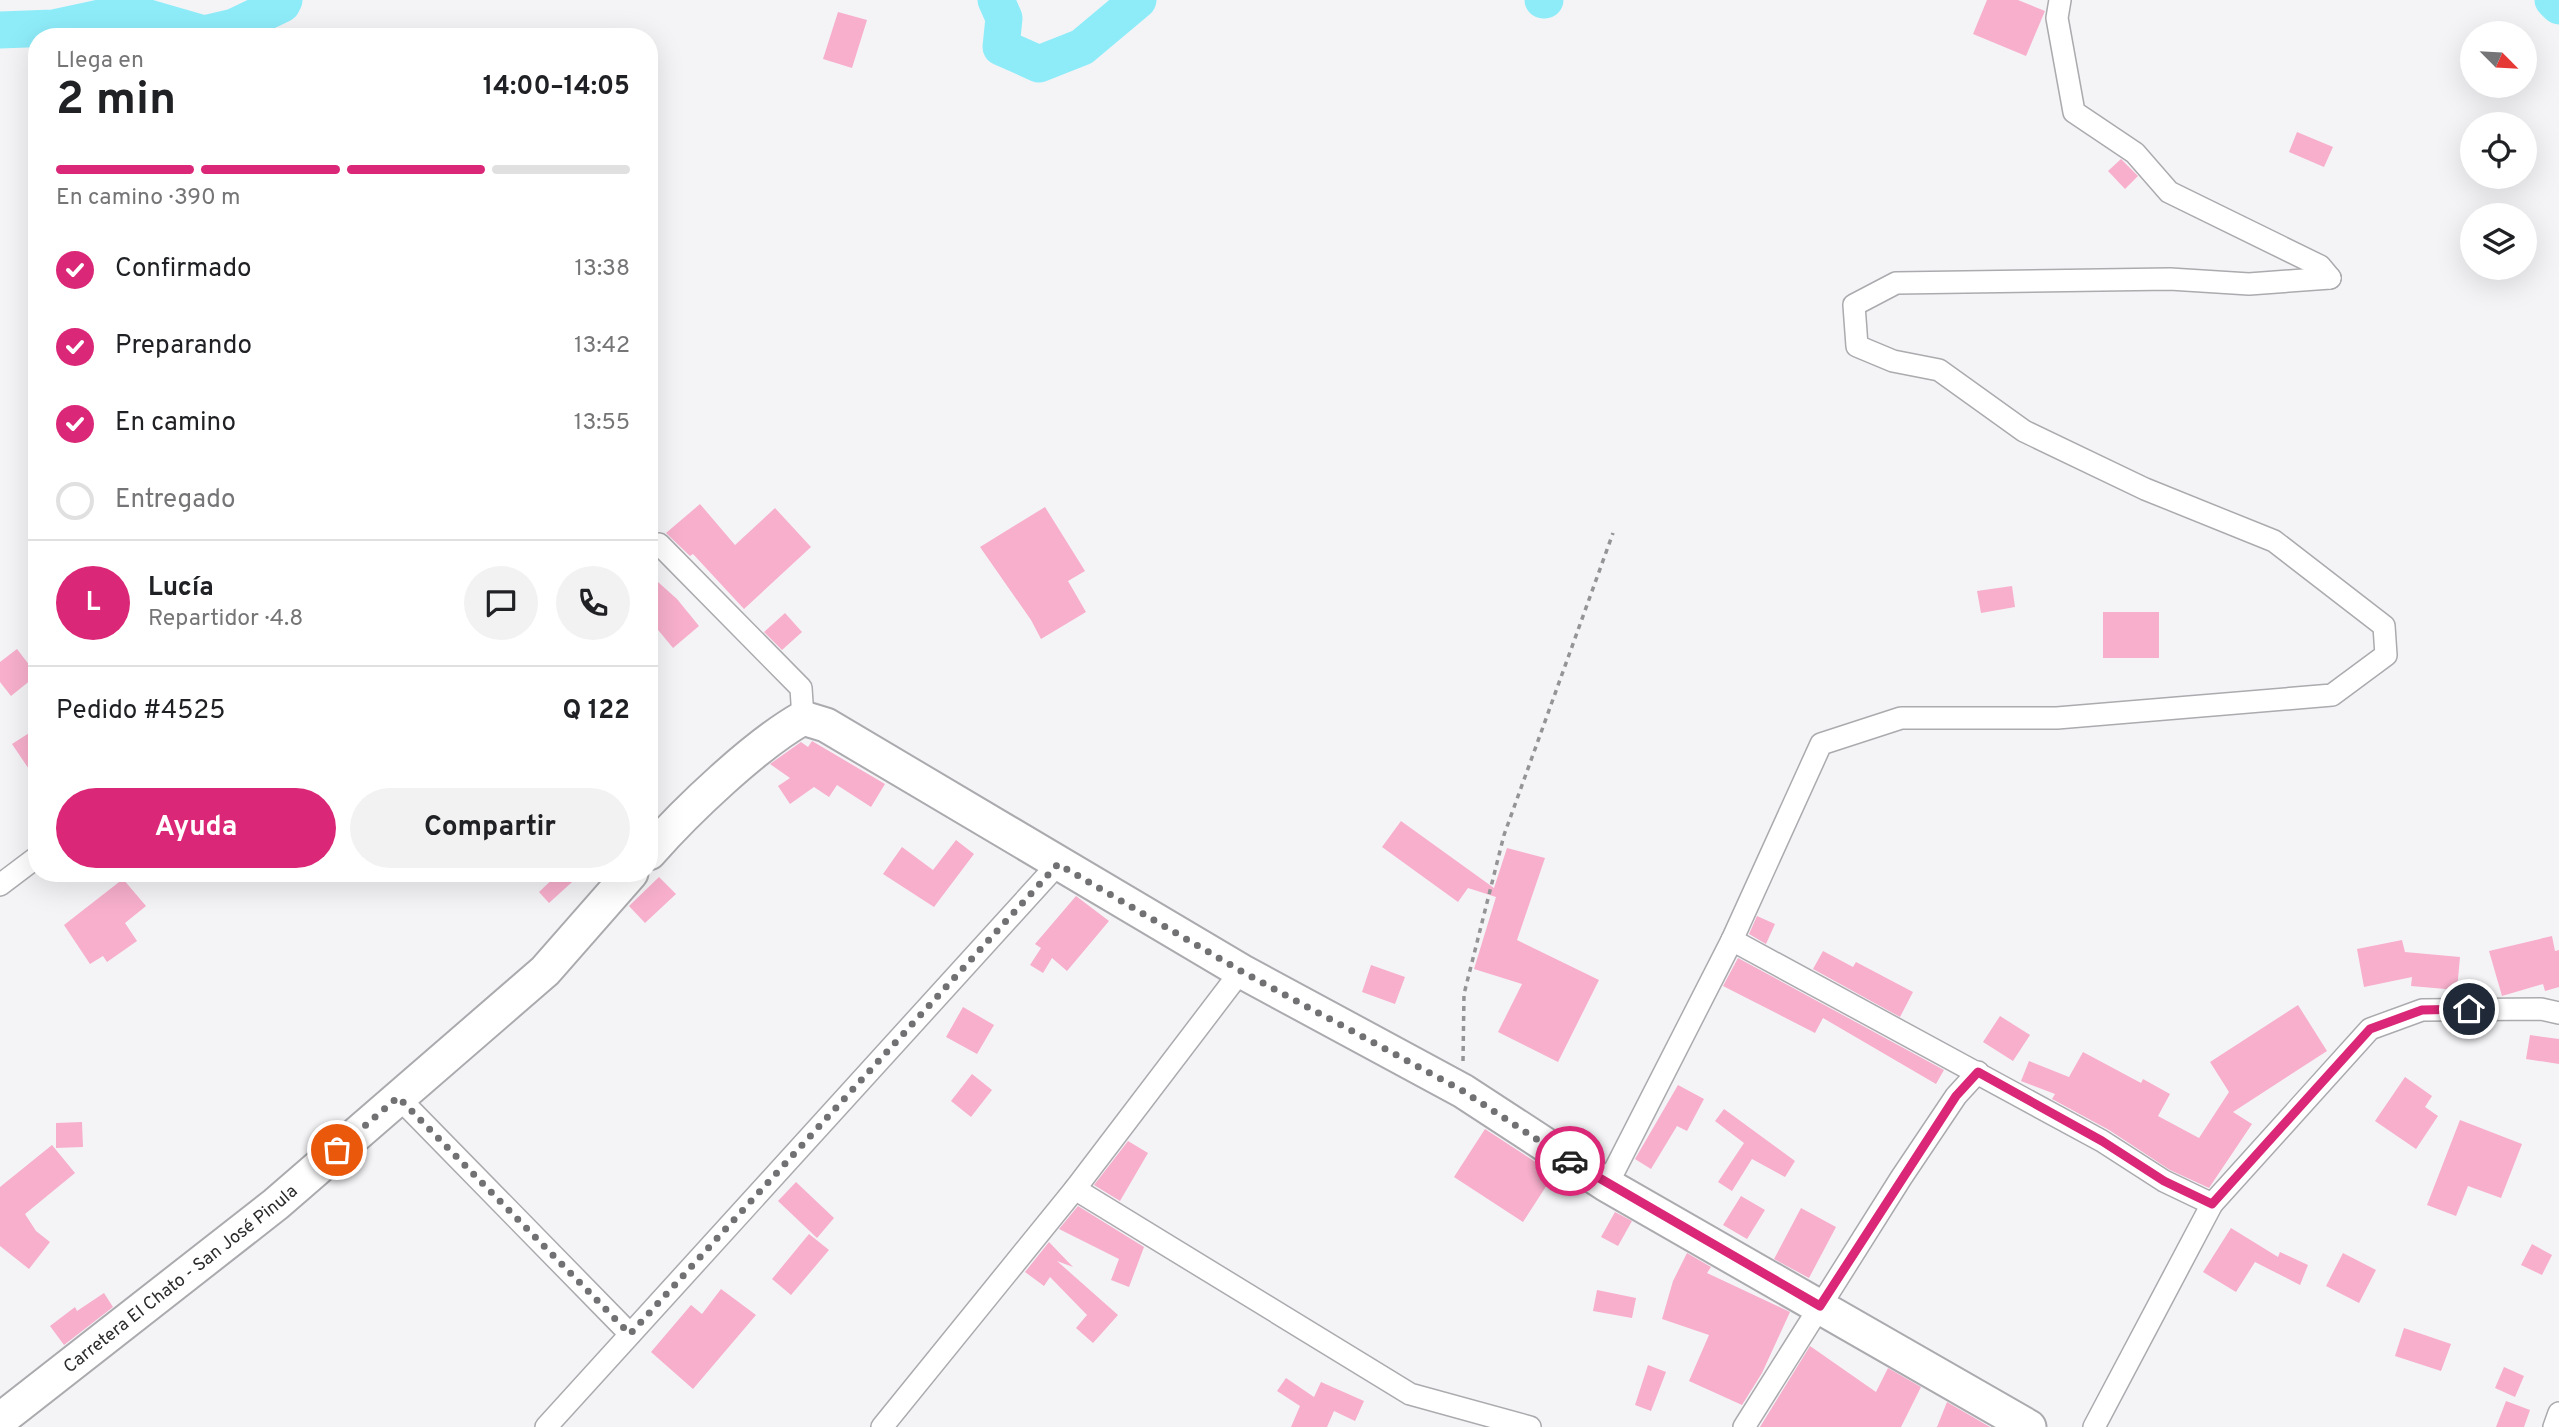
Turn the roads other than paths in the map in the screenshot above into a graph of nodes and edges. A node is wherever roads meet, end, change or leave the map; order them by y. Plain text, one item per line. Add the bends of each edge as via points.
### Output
1 (2060, 0) edge
2 (658, 545) edge
3 (803, 718) junction
4 (658, 843) edge
5 (28, 864) edge
6 (1058, 864) junction
7 (623, 882) edge
8 (0, 885) edge
9 (1732, 940) junction
10 (1241, 971) junction
11 (2559, 1013) edge
12 (1978, 1072) junction
13 (398, 1097) junction
14 (1607, 1185) junction
15 (1075, 1189) junction
16 (2212, 1204) junction
17 (1820, 1306) junction
18 (630, 1334) junction
19 (2559, 1413) edge
20 (0, 1420) edge
21 (546, 1427) edge
22 (882, 1427) edge
23 (1530, 1427) edge
24 (1744, 1427) edge
25 (2029, 1427) edge
26 (2094, 1427) edge
27 (2554, 1427) edge

1 - 9 street via 2057,18 2074,112 2135,153 2169,192 2320,267 2330,278 2249,284 2170,279 1896,283 1854,305 1857,346 1893,361 1939,370 2024,431 2145,489 2274,541 2384,626 2386,654 2332,695 2057,718 1901,718 1821,744
2 - 3 street via 801,688
3 - 4 main road via 781,730
3 - 6 main road via 826,725
5 - 8 street
6 - 10 main road
6 - 18 street
7 - 13 main road, Carretera El Chato - San José Pinula via 545,971
9 - 12 street
9 - 14 street
10 - 14 main road via 1463,1091
10 - 15 street
11 - 16 street via 2541,1009 2422,1010 2370,1029
12 - 16 street via 2164,1181
12 - 17 street via 1956,1096
13 - 18 street
13 - 20 main road, Carretera El Chato - San José Pinula via 276,1204
14 - 17 main road
15 - 22 street
15 - 23 street via 1409,1394
16 - 26 street
17 - 24 street
17 - 25 main road
18 - 21 street
19 - 27 street

